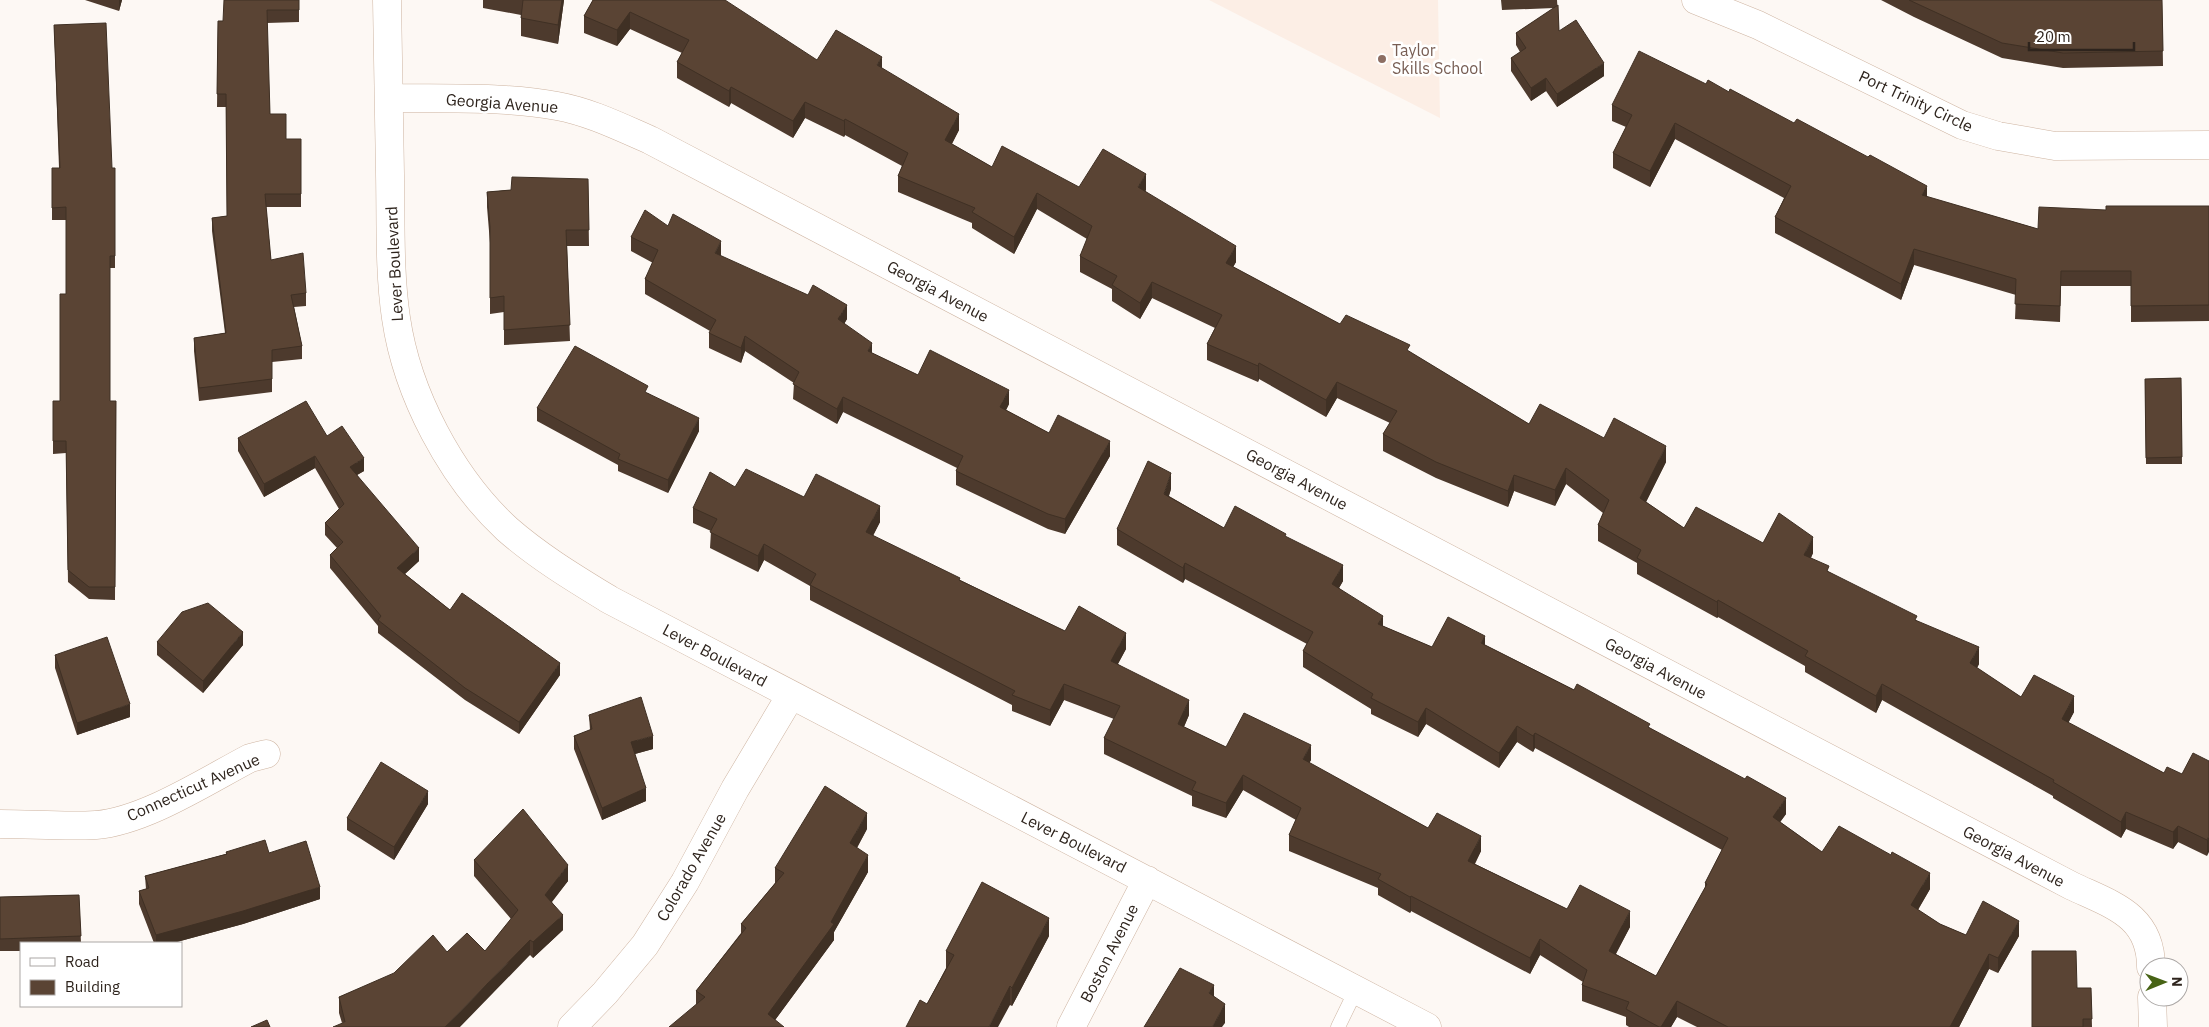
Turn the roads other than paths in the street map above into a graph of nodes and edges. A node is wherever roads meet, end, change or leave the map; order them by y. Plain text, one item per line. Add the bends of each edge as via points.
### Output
1 (387, 0) edge
2 (1696, 0) edge
3 (389, 98) junction
4 (2209, 145) edge
5 (792, 695) junction
6 (266, 754) dead end
7 (0, 824) edge
8 (1147, 880) junction
9 (2151, 957) edge
10 (1356, 990) junction
11 (2152, 1007) edge
12 (572, 1027) edge
13 (1071, 1027) edge
14 (1338, 1027) edge
15 (1428, 1027) edge
16 (2152, 1027) edge

1 - 3 street, Lever Boulevard
2 - 4 street, Port Trinity Circle via 1758,25 1962,125 1998,136 2055,146
3 - 5 street, Lever Boulevard via 396,318 405,361 420,403 465,481 506,528 550,564 610,600
3 - 9 street, Georgia Avenue via 483,99 558,106 600,117 650,140 2120,909 2140,925 2149,944
5 - 8 street, Lever Boulevard
5 - 12 street, Colorado Avenue via 735,789 685,882 645,945
6 - 7 street, Connecticut Avenue via 250,758 156,806 116,821 96,825
8 - 10 street, Lever Boulevard
8 - 13 street, Boston Avenue
10 - 14 lane
10 - 15 street, Lever Boulevard
11 - 16 street

